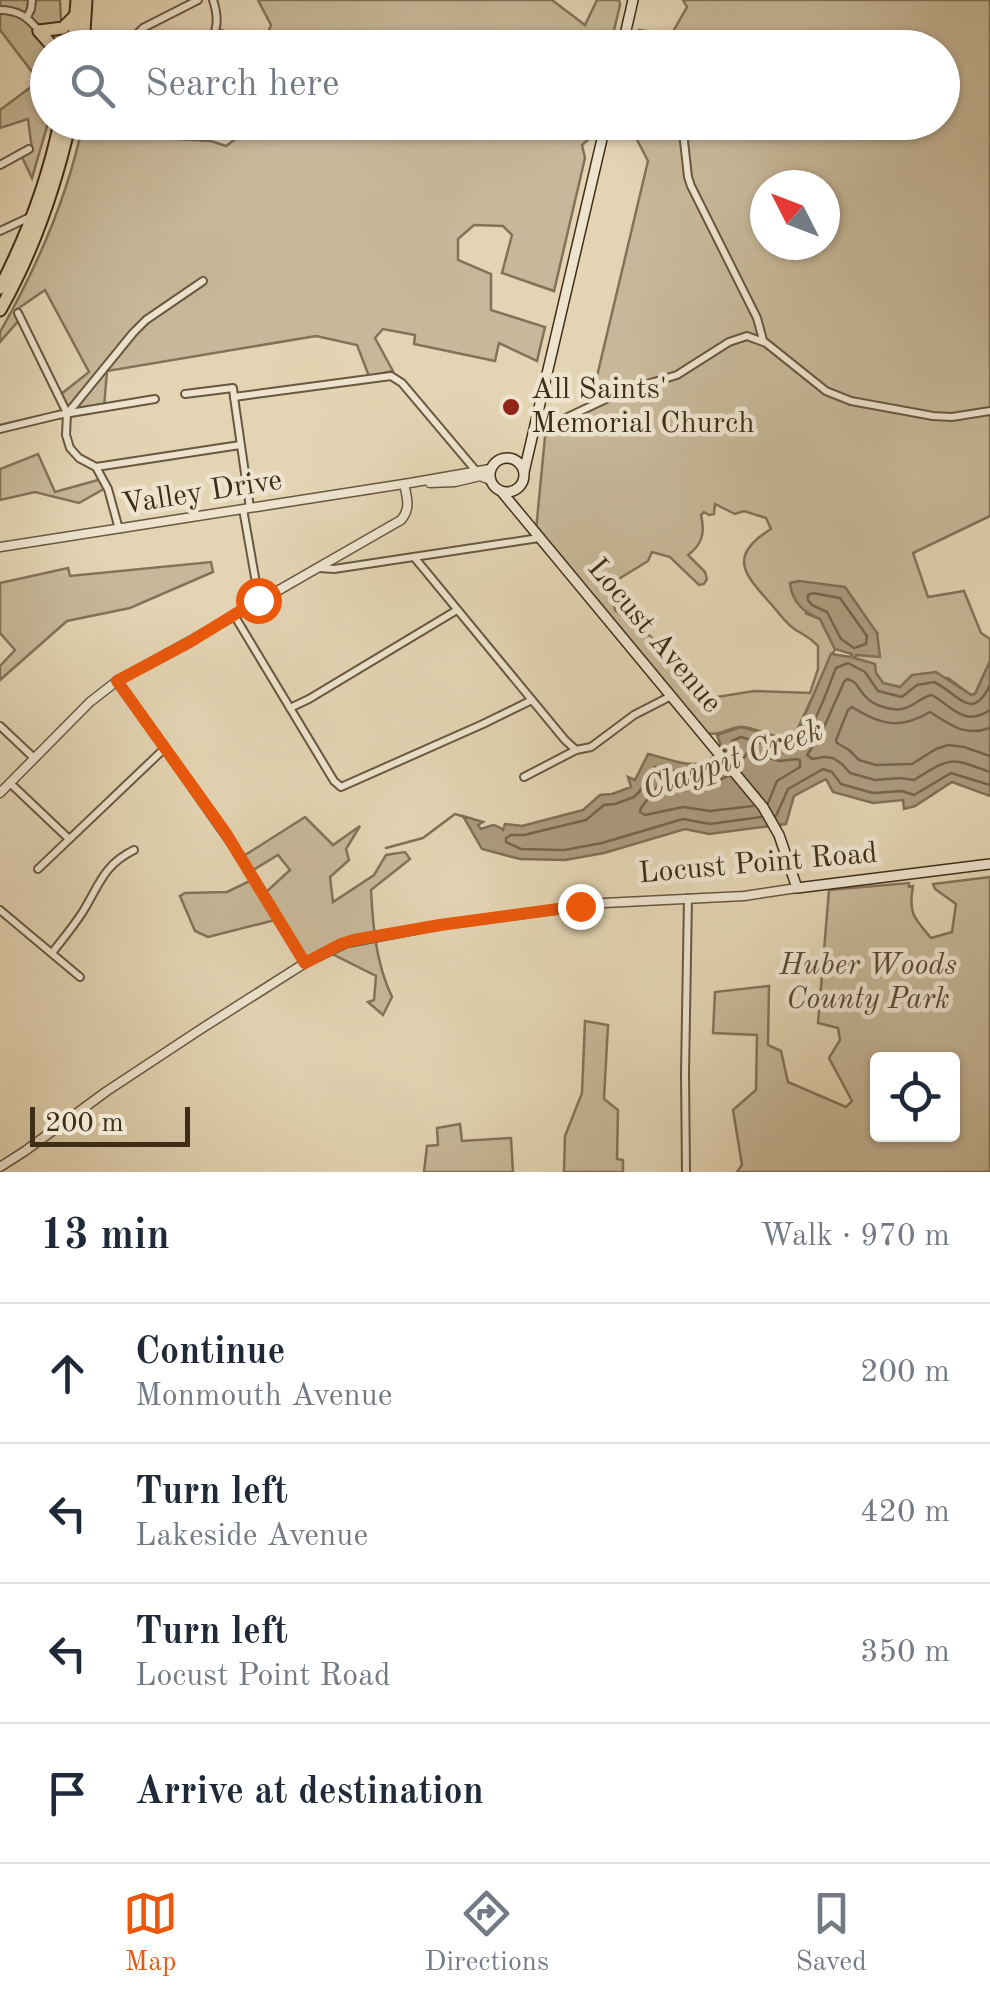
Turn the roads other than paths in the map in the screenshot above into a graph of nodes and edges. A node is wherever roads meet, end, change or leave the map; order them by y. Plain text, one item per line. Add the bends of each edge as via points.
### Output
1 (32, 0) edge
2 (76, 0) edge
3 (86, 0) edge
4 (198, 0) edge
5 (213, 0) edge
6 (633, 0) edge
7 (0, 10) edge
8 (76, 16) junction
9 (27, 17) junction
10 (38, 30) edge
11 (49, 30) edge
12 (75, 30) edge
13 (84, 30) edge
14 (141, 30) edge
15 (216, 30) edge
16 (626, 30) edge
17 (55, 140) edge
18 (65, 140) edge
19 (602, 140) edge
20 (684, 140) edge
21 (29, 149) dead end
22 (0, 165) edge
23 (32, 216) junction
24 (0, 232) edge
25 (202, 281) dead end
26 (0, 288) edge
27 (0, 310) edge
28 (18, 313) dead end
29 (764, 341) junction
30 (185, 394) dead end
31 (234, 397) junction
32 (155, 399) dead end
33 (990, 411) edge
34 (68, 414) junction
35 (0, 429) edge
36 (533, 430) junction
37 (240, 445) junction
38 (515, 460) junction
39 (96, 466) junction
40 (477, 472) junction
41 (524, 472) junction
42 (490, 474) junction
43 (408, 484) junction
44 (520, 486) junction
45 (501, 492) junction
46 (246, 509) junction
47 (526, 522) junction
48 (119, 529) junction
49 (540, 538) junction
50 (0, 547) edge
51 (414, 557) junction
52 (317, 568) junction
53 (258, 600) junction
54 (457, 610) junction
55 (234, 615) junction
56 (117, 681) junction
57 (671, 696) junction
58 (532, 700) junction
59 (290, 708) junction
60 (0, 726) edge
61 (165, 748) junction
62 (576, 750) junction
63 (34, 758) junction
64 (524, 777) dead end
65 (10, 783) junction
66 (0, 793) edge
67 (69, 839) junction
68 (134, 850) dead end
69 (990, 864) edge
70 (38, 869) dead end
71 (797, 888) junction
72 (688, 898) junction
73 (0, 910) edge
74 (52, 953) junction
75 (305, 963) junction
76 (80, 977) dead end
77 (2, 1164) edge
78 (686, 1172) edge

1 - 9 street
2 - 8 highway
3 - 13 highway
4 - 14 street
5 - 15 street
6 - 16 main road
7 - 9 street
8 - 11 highway
8 - 12 highway
9 - 10 street
17 - 23 highway
18 - 27 highway via 44,212
19 - 36 main road
20 - 29 street via 688,177
21 - 22 street
23 - 24 street
23 - 26 highway
25 - 34 street via 133,332
28 - 34 street
29 - 33 street via 820,386 851,401 952,418
29 - 36 street via 736,338 678,375
30 - 31 street via 233,388
31 - 37 street
31 - 40 street via 391,376
32 - 34 street
34 - 35 street
34 - 39 street via 70,448
36 - 38 main road
36 - 41 main road
37 - 39 street
37 - 46 street
38 - 41 main road
38 - 42 main road via 501,458
39 - 48 street
40 - 42 street, Valley Drive
40 - 43 street, Valley Drive
41 - 44 main road
42 - 43 street, Valley Drive
42 - 45 main road
43 - 46 street, Valley Drive
43 - 52 street via 403,518
44 - 45 main road
44 - 47 main road
45 - 47 main road, Locust Avenue
46 - 48 street, Valley Drive
46 - 53 street
47 - 49 main road, Locust Avenue
48 - 50 street, Valley Drive
49 - 51 street
49 - 57 main road, Locust Avenue
51 - 52 street
51 - 54 street
52 - 53 street
53 - 55 street
54 - 58 street
54 - 59 street
55 - 56 street
55 - 59 street
56 - 61 street
56 - 63 street
57 - 62 street via 597,744
57 - 71 main road, Locust Avenue via 776,827
58 - 59 street via 341,787
58 - 62 street
60 - 63 street
61 - 67 street
61 - 75 street
62 - 64 street
63 - 65 street
65 - 66 street
65 - 67 street
67 - 70 street
68 - 74 street via 108,869
69 - 71 main road, Locust Point Road
71 - 72 street, Locust Point Road
72 - 75 street, Locust Point Road via 604,903 388,934 346,942
72 - 78 street
73 - 74 street
74 - 76 street
75 - 77 street, Locust Point Road

